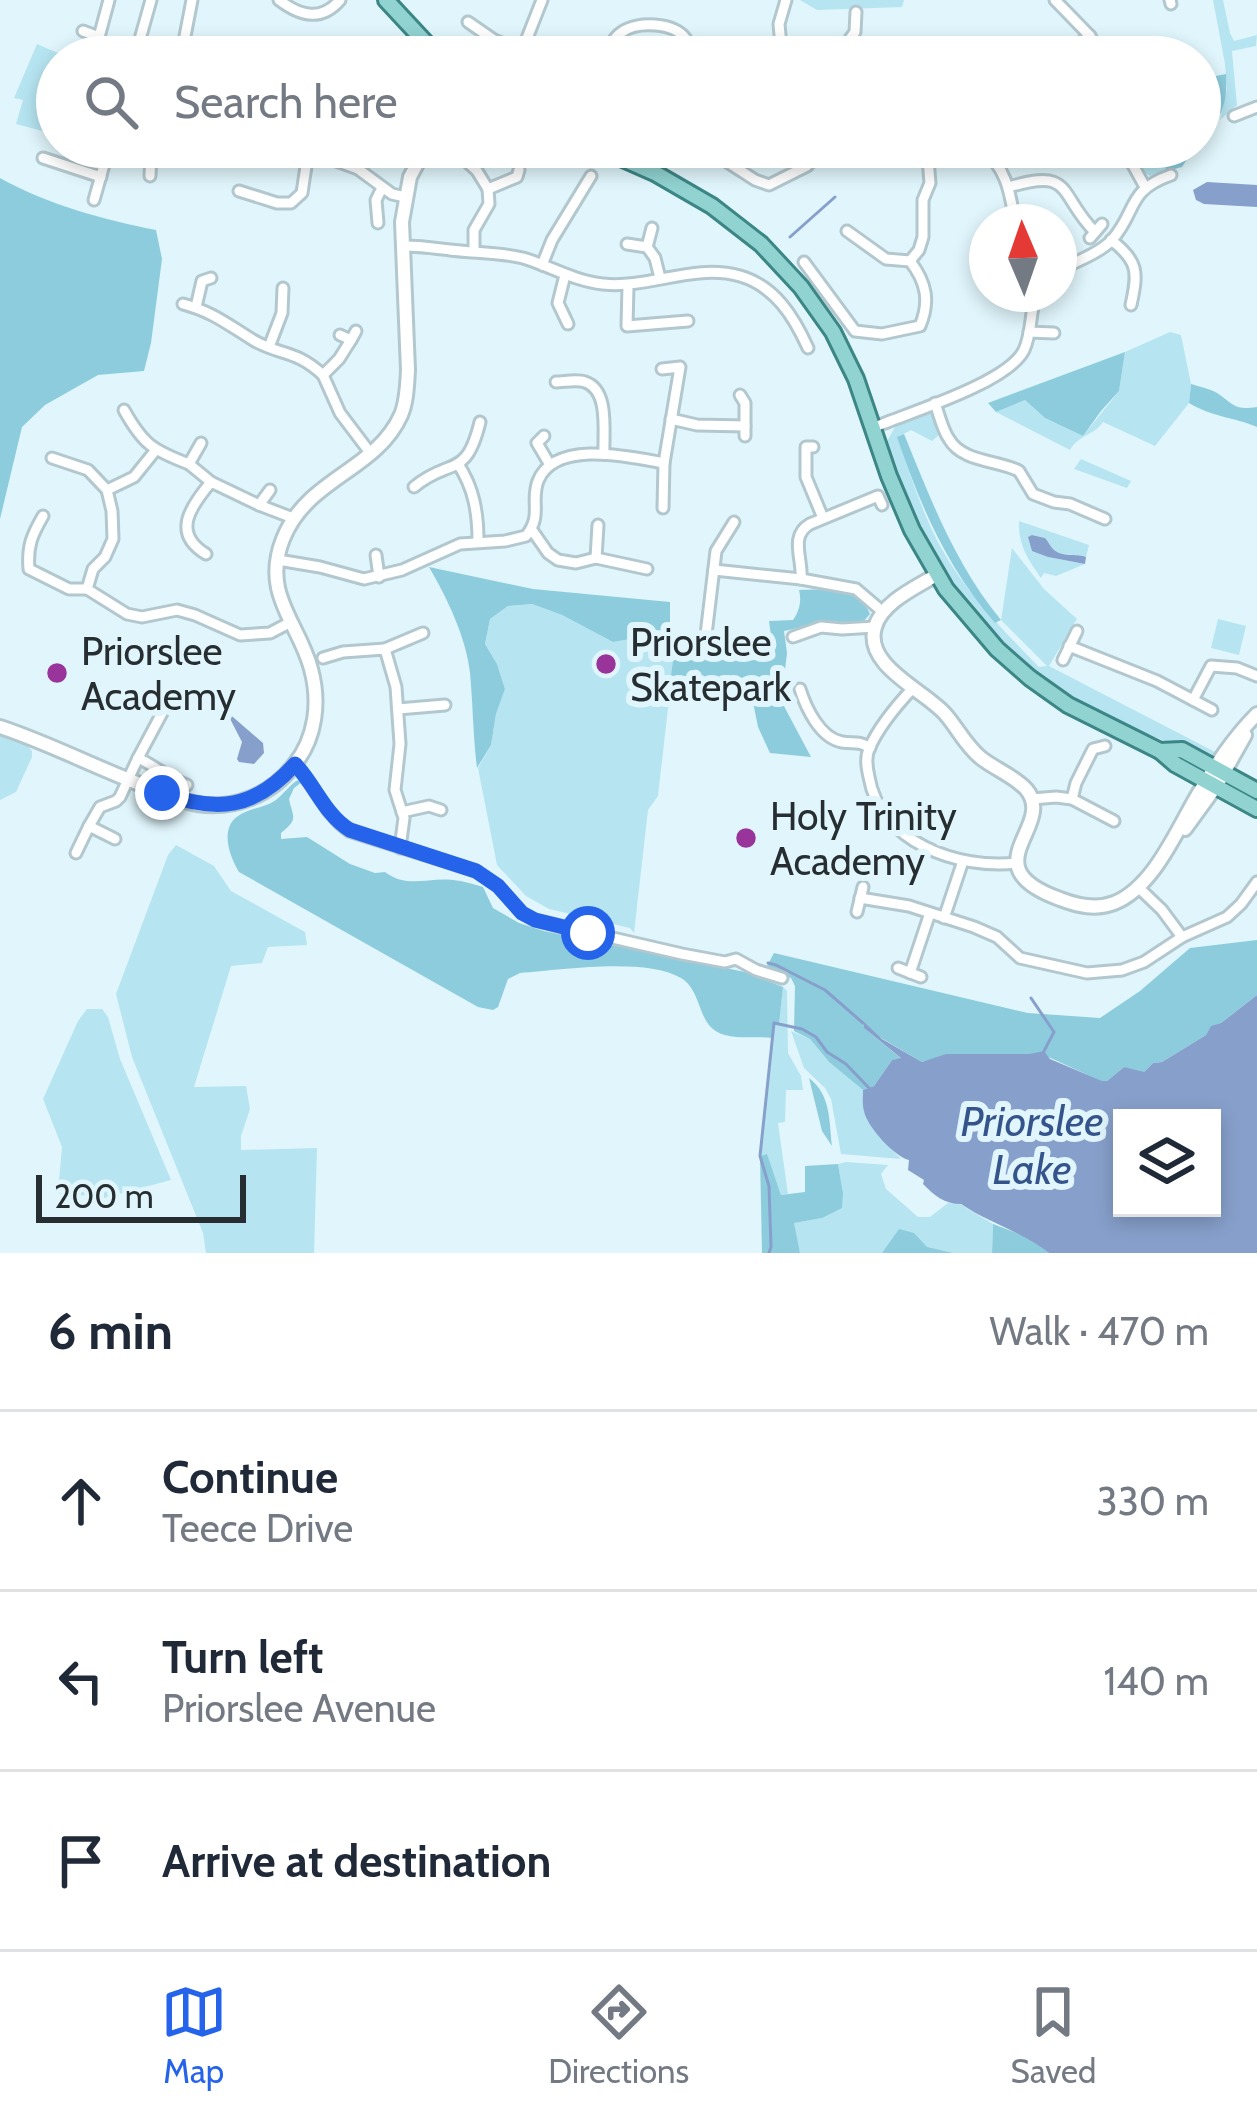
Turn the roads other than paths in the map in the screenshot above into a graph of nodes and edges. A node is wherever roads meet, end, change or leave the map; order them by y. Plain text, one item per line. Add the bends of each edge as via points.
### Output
1 (110, 0) edge
2 (151, 0) edge
3 (192, 0) edge
4 (279, 0) edge
5 (340, 0) edge
6 (382, 0) edge
7 (542, 0) edge
8 (786, 0) edge
9 (1058, 1) edge
10 (856, 12) dead end
11 (468, 22) dead end
12 (857, 25) junction
13 (871, 25) dead end
14 (82, 31) dead end
15 (91, 36) edge
16 (99, 36) edge
17 (141, 36) edge
18 (185, 36) edge
19 (411, 36) edge
20 (418, 36) edge
21 (488, 36) edge
22 (528, 36) edge
23 (618, 36) edge
24 (683, 36) edge
25 (778, 36) edge
26 (852, 36) edge
27 (1090, 36) edge
28 (1257, 107) edge
29 (1234, 116) dead end
30 (74, 168) edge
31 (103, 168) edge
32 (151, 168) edge
33 (303, 168) edge
34 (356, 168) edge
35 (414, 168) edge
36 (472, 168) edge
37 (624, 168) edge
38 (640, 168) edge
39 (737, 168) edge
40 (803, 168) edge
41 (929, 168) edge
42 (1000, 168) edge
43 (1135, 168) edge
44 (519, 170) dead end
45 (1171, 175) dead end
46 (150, 176) dead end
47 (591, 176) dead end
48 (101, 177) junction
49 (1145, 187) junction
50 (382, 188) junction
51 (1009, 188) junction
52 (488, 189) junction
53 (239, 191) dead end
54 (406, 197) junction
55 (94, 200) dead end
56 (1012, 204) edge
57 (378, 223) dead end
58 (652, 228) dead end
59 (847, 231) dead end
60 (1096, 232) dead end
61 (1111, 240) junction
62 (626, 244) dead end
63 (404, 246) junction
64 (647, 247) junction
65 (474, 251) junction
66 (910, 261) junction
67 (1077, 261) edge
68 (804, 262) dead end
69 (542, 265) junction
70 (565, 275) junction
71 (203, 277) dead end
72 (660, 278) junction
73 (628, 286) junction
74 (283, 288) dead end
75 (183, 304) dead end
76 (1131, 305) dead end
77 (196, 307) junction
78 (1033, 312) edge
79 (688, 321) dead end
80 (568, 324) dead end
81 (627, 326) junction
82 (1029, 332) junction
83 (1054, 333) dead end
84 (349, 335) dead end
85 (625, 339) dead end
86 (269, 347) junction
87 (808, 348) dead end
88 (662, 369) dead end
89 (322, 375) junction
90 (556, 382) dead end
91 (740, 395) dead end
92 (935, 403) junction
93 (124, 410) dead end
94 (671, 419) junction
95 (869, 421) junction
96 (480, 422) dead end
97 (537, 440) dead end
98 (201, 443) dead end
99 (805, 446) dead end
100 (154, 451) junction
101 (371, 454) junction
102 (604, 454) junction
103 (52, 458) dead end
104 (664, 463) junction
105 (189, 464) junction
106 (458, 464) junction
107 (550, 464) junction
108 (211, 482) junction
109 (414, 487) dead end
110 (107, 490) junction
111 (270, 490) dead end
112 (878, 496) dead end
113 (260, 505) junction
114 (663, 508) dead end
115 (43, 516) dead end
116 (293, 518) junction
117 (823, 518) junction
118 (598, 525) dead end
119 (532, 530) junction
120 (732, 530) dead end
121 (1094, 532) dead end
122 (478, 542) junction
123 (206, 554) dead end
124 (376, 555) dead end
125 (596, 558) junction
126 (278, 560) junction
127 (714, 570) junction
128 (643, 571) dead end
129 (938, 574) junction
130 (379, 577) junction
131 (800, 579) junction
132 (87, 589) junction
133 (883, 612) junction
134 (290, 623) junction
135 (875, 627) junction
136 (1077, 631) dead end
137 (423, 633) dead end
138 (793, 638) dead end
139 (705, 644) dead end
140 (1070, 646) junction
141 (385, 650) junction
142 (322, 658) dead end
143 (1063, 660) dead end
144 (1257, 676) edge
145 (913, 688) junction
146 (806, 695) dead end
147 (1193, 700) junction
148 (445, 706) dead end
149 (398, 709) junction
150 (1212, 710) dead end
151 (161, 713) dead end
152 (1253, 718) edge
153 (0, 728) edge
154 (1106, 746) dead end
155 (870, 748) junction
156 (138, 758) junction
157 (295, 764) junction
158 (1216, 776) junction
159 (127, 780) junction
160 (187, 785) dead end
161 (1257, 791) edge
162 (1032, 799) junction
163 (1072, 799) junction
164 (1257, 805) edge
165 (441, 810) dead end
166 (402, 812) junction
167 (1106, 820) dead end
168 (89, 826) junction
169 (115, 839) dead end
170 (400, 848) junction
171 (76, 853) dead end
172 (963, 861) junction
173 (1017, 863) junction
174 (1257, 882) edge
175 (1138, 887) junction
176 (857, 912) dead end
177 (930, 914) junction
178 (944, 918) junction
179 (1182, 937) junction
180 (909, 973) dead end
181 (782, 978) dead end

1 - 16 street
2 - 17 street
3 - 18 street
4 - 5 street via 311,15
6 - 19 main road
6 - 20 main road
7 - 22 street
8 - 25 street
9 - 27 street
10 - 12 street
11 - 21 street
12 - 13 street
12 - 26 street
14 - 15 street
23 - 24 street via 641,26
28 - 29 street
30 - 48 street
31 - 48 street
32 - 46 street
33 - 53 street via 302,193 291,203
34 - 50 street
35 - 54 street
36 - 52 street
37 - 95 main road via 672,190 756,249 813,316
38 - 95 main road via 692,193 801,286 833,332
39 - 40 street via 769,185
41 - 66 street via 923,237
42 - 51 street
43 - 49 street
44 - 52 street
45 - 49 street
47 - 69 street
48 - 55 street
49 - 61 street
50 - 54 street
50 - 57 street
51 - 56 street
51 - 60 street via 1055,182
52 - 65 street
54 - 63 street
58 - 64 street
59 - 66 street via 886,259
61 - 67 street
61 - 76 street via 1132,260
62 - 64 street
63 - 65 street
63 - 101 street via 407,393 401,415
64 - 72 street
65 - 69 street
66 - 68 street via 927,295 921,324 882,334 855,331
69 - 70 street
70 - 73 street
70 - 80 street via 558,303
71 - 77 street
72 - 73 street
72 - 87 street via 723,273 755,282 780,302
73 - 81 street
74 - 86 street
75 - 77 street
77 - 86 street
78 - 82 street
79 - 81 street
81 - 85 street
82 - 83 street
82 - 92 street via 1009,369
84 - 89 street
86 - 89 street via 297,355
88 - 94 street via 680,367
89 - 101 street
90 - 102 street via 596,389
91 - 94 street via 745,431
92 - 95 street
92 - 121 street via 956,448 1019,470 1033,494 1102,518
93 - 100 street
94 - 104 street
95 - 129 main road
96 - 106 street via 472,451
97 - 107 street
98 - 105 street
99 - 117 street via 806,477
100 - 105 street
100 - 110 street via 134,477
101 - 116 street via 309,497
102 - 104 street
102 - 107 street
103 - 110 street via 88,470
104 - 114 street
105 - 108 street
106 - 109 street
106 - 122 street via 473,493
107 - 119 street via 538,481
108 - 113 street
108 - 123 street via 191,506 186,533
110 - 132 street via 113,539
111 - 113 street
112 - 117 street
113 - 116 street
115 - 132 street via 30,539 29,568 69,589
116 - 126 street
117 - 131 street via 800,530
118 - 125 street
119 - 122 street
119 - 125 street via 558,560
120 - 127 street
122 - 130 street
124 - 130 street
125 - 128 street
126 - 130 street
126 - 134 street
127 - 131 street
127 - 139 street
129 - 133 street
129 - 158 main road via 980,633 1030,678 1175,764
131 - 133 street via 856,589
132 - 134 street via 128,614 177,610 240,635
133 - 135 street
134 - 157 street via 317,696
135 - 138 street via 821,627
135 - 145 street via 880,655
136 - 140 street
137 - 141 street
140 - 143 street
140 - 147 street
141 - 142 street
141 - 149 street
144 - 147 street via 1211,666
145 - 155 street
145 - 162 street
146 - 155 street via 832,738
147 - 150 street
148 - 149 street
149 - 166 street via 395,790
151 - 156 street
152 - 158 street
153 - 159 street
154 - 163 street via 1093,749
155 - 172 street via 881,812 919,843
156 - 159 street
156 - 160 street
157 - 159 street via 265,792 218,805
157 - 170 street via 337,823
158 - 161 main road
158 - 164 main road
158 - 175 street
159 - 168 street
162 - 163 street
162 - 173 street
163 - 167 street
165 - 166 street
166 - 170 street
168 - 169 street
168 - 171 street
170 - 181 street via 476,871 535,920 682,954 736,958
172 - 173 street
172 - 178 street
173 - 175 street via 1028,884 1087,907
174 - 179 street via 1226,917
175 - 179 street
176 - 177 street via 862,892
177 - 178 street
177 - 180 street
178 - 179 street via 997,937 1020,958 1087,973 1144,962

